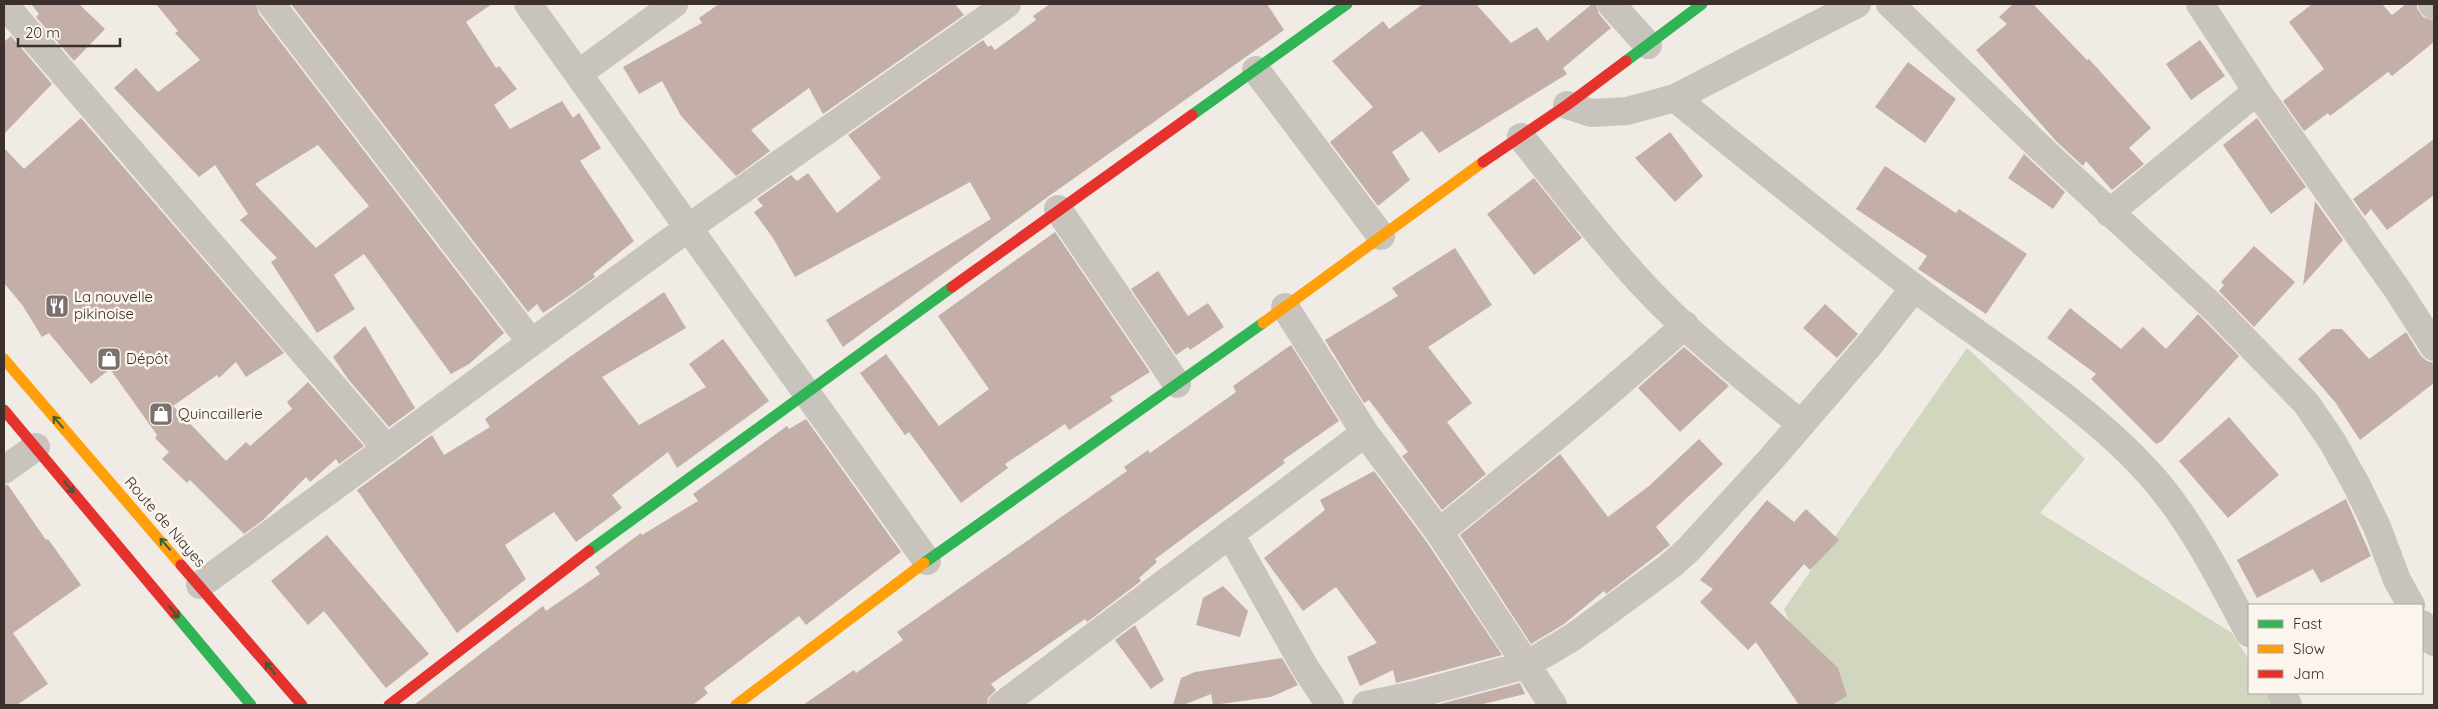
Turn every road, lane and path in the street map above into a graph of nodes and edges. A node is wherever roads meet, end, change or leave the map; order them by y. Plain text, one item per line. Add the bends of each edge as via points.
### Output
1 (4, 4) edge
2 (271, 4) edge
3 (528, 4) edge
4 (674, 4) edge
5 (1007, 4) edge
6 (1347, 4) edge
7 (1612, 4) edge
8 (1702, 4) edge
9 (1857, 4) edge
10 (1890, 4) edge
11 (2200, 4) edge
12 (1648, 44) junction
13 (1256, 70) junction
14 (578, 74) junction
15 (2257, 91) junction
16 (1675, 98) junction
17 (1567, 105) junction
18 (1521, 137) junction
19 (1058, 209) junction
20 (2109, 213) junction
21 (688, 228) junction
22 (1381, 236) junction
23 (1914, 288) junction
24 (1285, 307) junction
25 (1685, 325) junction
26 (531, 342) junction
27 (2434, 347) edge
28 (4, 359) edge
29 (1177, 384) junction
30 (807, 393) junction
31 (4, 410) edge
32 (1801, 424) junction
33 (1365, 433) junction
34 (36, 447) junction
35 (387, 449) junction
36 (4, 470) edge
37 (1439, 532) junction
38 (1230, 534) junction
39 (927, 561) junction
40 (200, 585) junction
41 (2410, 604) edge
42 (2423, 626) edge
43 (2248, 631) edge
44 (2434, 642) edge
45 (1526, 665) junction
46 (2282, 694) edge
47 (251, 705) edge
48 (302, 705) edge
49 (390, 705) edge
50 (736, 705) edge
51 (1002, 705) edge
52 (1330, 705) edge
53 (1366, 705) edge
54 (1553, 705) edge
55 (2288, 705) edge

1 - 35 street
2 - 26 street
3 - 14 street
4 - 14 street
5 - 21 street
6 - 13 street
7 - 12 street
8 - 12 street
9 - 16 street
10 - 20 street
11 - 15 street
12 - 17 street
13 - 19 street
13 - 22 street
14 - 21 street
15 - 20 street
15 - 27 street via 2400,292
16 - 17 street via 1626,111 1591,113
16 - 23 street
17 - 18 street
18 - 22 street
18 - 25 street via 1606,243
19 - 29 street
19 - 30 street
20 - 41 street via 2214,308 2306,403 2356,484
21 - 26 street
21 - 30 street
22 - 24 street
23 - 32 street
23 - 43 street via 2114,438 2155,480 2215,567
24 - 29 street
24 - 33 street
25 - 32 street
25 - 37 street via 1534,457
26 - 35 street
40 -> 28 street, Route de Niayes
29 - 39 street
30 - 39 street
30 - 49 street via 558,574
31 - 34 street
32 - 45 street via 1670,566 1573,637
33 - 37 street
33 - 38 street
34 - 36 street
34 -> 47 street
35 - 40 street
37 - 45 street
38 - 51 street
38 - 52 street via 1306,669
39 - 50 street
48 -> 40 street, Route de Niayes
42 - 44 street
45 - 53 street
45 - 54 street
46 - 55 street

